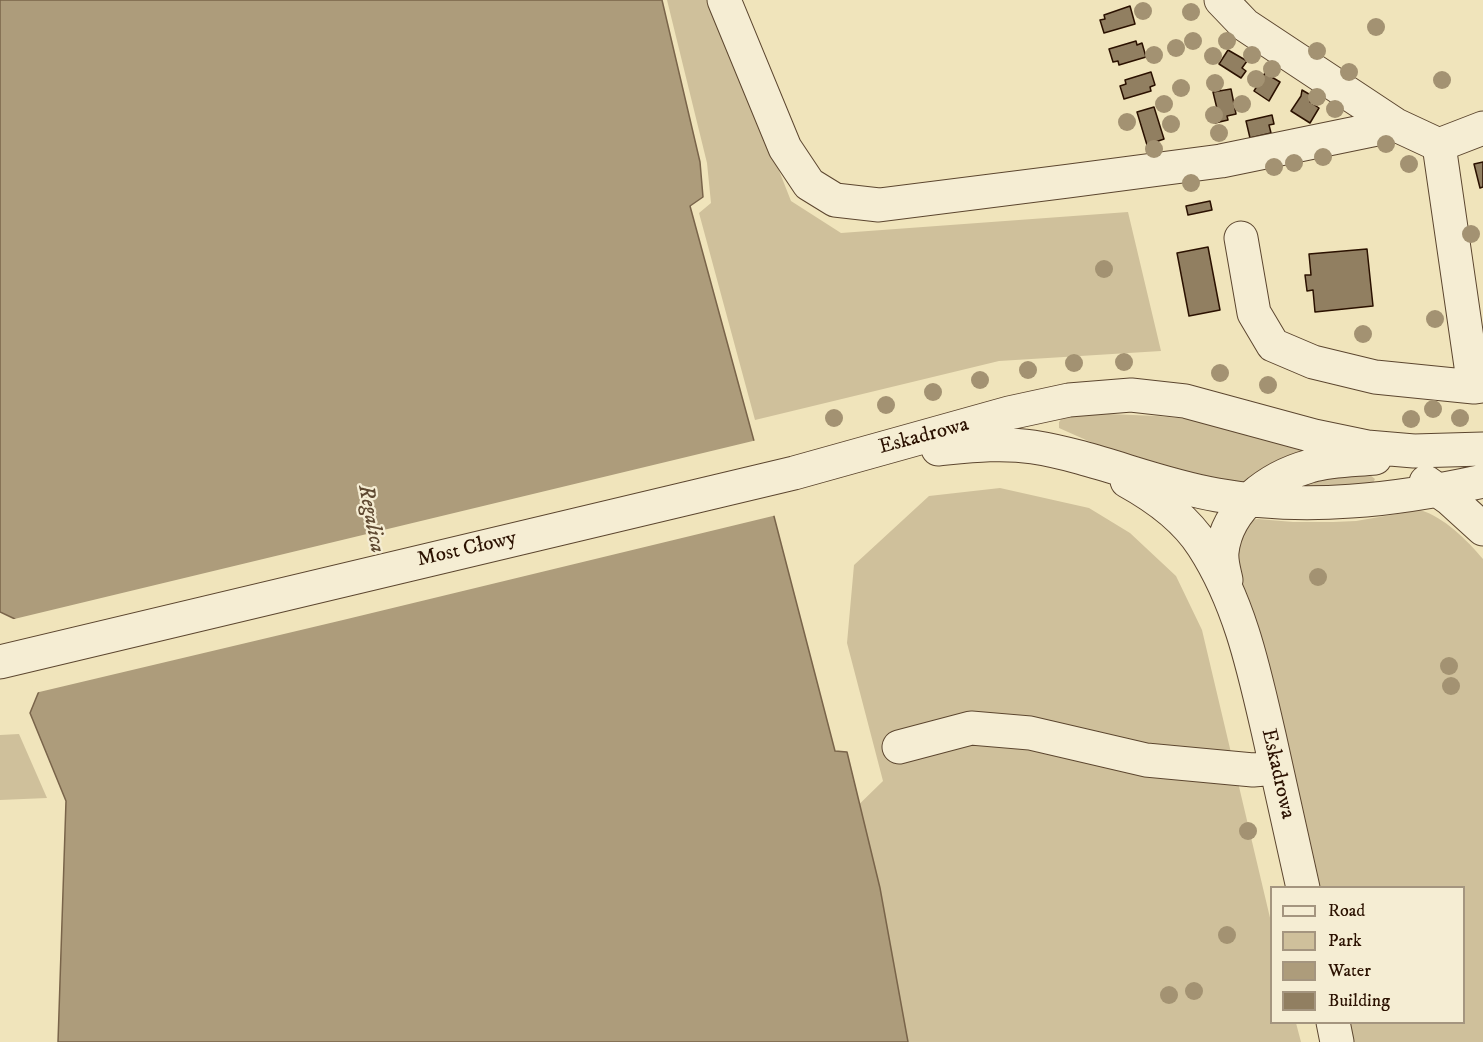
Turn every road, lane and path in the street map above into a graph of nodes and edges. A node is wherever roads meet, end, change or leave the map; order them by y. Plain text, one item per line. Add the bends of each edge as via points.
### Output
1 (724, 0) edge
2 (1221, 0) edge
3 (1396, 125) junction
4 (1483, 128) edge
5 (1439, 145) junction
6 (1241, 238) dead end
7 (1479, 387) edge
8 (1332, 439) junction
9 (1483, 449) edge
10 (1436, 451) junction
11 (1074, 456) junction
12 (1382, 457) junction
13 (794, 472) junction
14 (1483, 481) edge
15 (1439, 491) junction
16 (1250, 500) junction
17 (1483, 529) edge
18 (1228, 592) junction
19 (0, 662) edge
20 (899, 747) dead end
21 (1276, 768) junction
22 (1303, 886) edge
23 (1333, 1024) edge
24 (1337, 1042) edge

1 - 3 street via 785,148 809,184 835,200 879,204 1221,161
2 - 3 street via 1245,25
3 - 5 street
4 - 5 street
5 - 7 street
6 - 7 street via 1254,313 1273,345 1313,362 1375,377
8 - 10 street, Eskadrowa via 1367,447
8 - 12 street, Eskadrowa
8 - 13 street, Eskadrowa via 1185,401 1131,395 1069,400 1009,413
9 - 10 street, Eskadrowa
10 - 12 street, Eskadrowa
11 - 13 street, Eskadrowa via 1031,446 982,444
11 - 16 street, Eskadrowa via 1160,481
11 - 18 street, Eskadrowa via 1149,494 1181,520 1202,545
12 - 15 street, Eskadrowa
12 - 16 street, Eskadrowa via 1312,465 1285,474
13 - 19 street, Most Cłowy
14 - 15 street, Eskadrowa
15 - 16 street, Eskadrowa via 1355,502
15 - 17 street, Eskadrowa
16 - 18 street, Eskadrowa via 1224,536 1221,555
18 - 21 street, Eskadrowa via 1252,664
20 - 21 street via 971,728 1030,732 1146,760 1253,770
21 - 22 street, Eskadrowa
23 - 24 street

